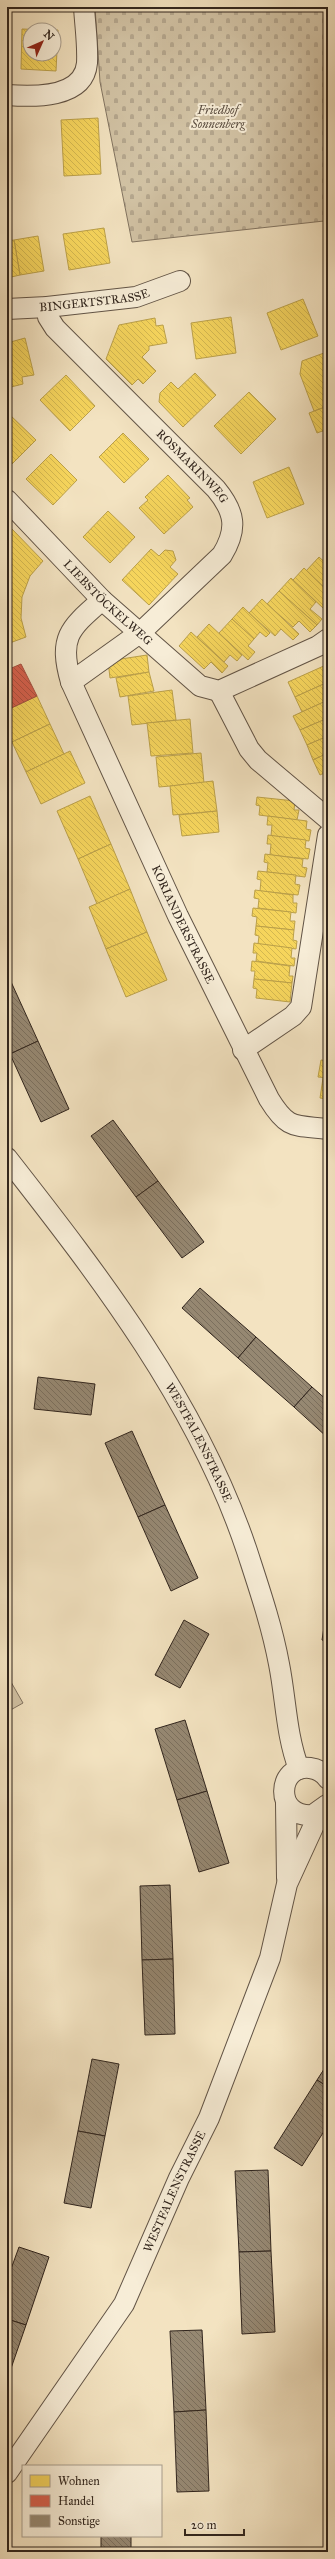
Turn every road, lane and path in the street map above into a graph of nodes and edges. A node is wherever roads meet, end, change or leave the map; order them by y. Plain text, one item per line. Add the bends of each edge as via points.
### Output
1 (84, 7) edge
2 (7, 95) edge
3 (180, 281) dead end
4 (47, 307) junction
5 (7, 309) edge
6 (7, 500) edge
7 (102, 600) junction
8 (141, 632) junction
9 (328, 639) edge
10 (71, 682) junction
11 (219, 691) junction
12 (328, 819) edge
13 (328, 835) edge
14 (326, 870) edge
15 (243, 1050) junction
16 (328, 1129) edge
17 (7, 1158) edge
18 (299, 1769) junction
19 (327, 1776) edge
20 (286, 1803) junction
21 (324, 1808) edge
22 (287, 1884) junction
23 (7, 2473) edge

1 - 2 street via 87,64 80,81 63,91 42,96
3 - 4 street, BINGERTSTRASSE via 136,297
4 - 5 street, BINGERTSTRASSE
4 - 8 street, ROSMARINWEG via 48,317 55,328 229,504 233,523 231,540 222,555
6 - 7 street, LIEBSTÖCKELWEG
7 - 8 street, LIEBSTÖCKELWEG
7 - 10 street, KORIANDERSTRASSE via 79,622 65,646
8 - 10 street
8 - 11 street, LIEBSTÖCKELWEG via 200,686
9 - 11 street via 318,646
10 - 15 street, KORIANDERSTRASSE via 105,761
11 - 12 street via 249,749 258,760
13 - 14 street
14 - 15 street via 301,1007 294,1016
15 - 16 street, KORIANDERSTRASSE via 268,1099 282,1119 291,1125
17 - 18 street, WESTFALENSTRASSE via 76,1247 144,1344 201,1445 246,1548 262,1597 279,1663 291,1742
18 - 19 street via 313,1768
18 - 20 street, WESTFALENSTRASSE via 292,1773 284,1787
20 - 21 street via 298,1814 306,1816
20 - 22 street, WESTFALENSTRASSE
21 - 22 street, WESTFALENSTRASSE
22 - 23 street, WESTFALENSTRASSE via 270,1958 209,2118 179,2178 124,2304

